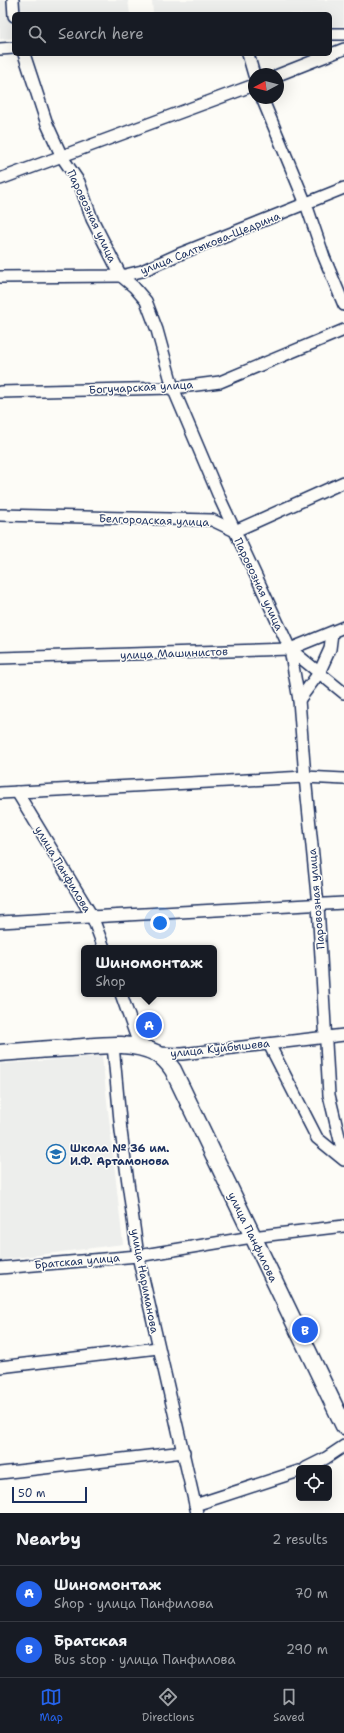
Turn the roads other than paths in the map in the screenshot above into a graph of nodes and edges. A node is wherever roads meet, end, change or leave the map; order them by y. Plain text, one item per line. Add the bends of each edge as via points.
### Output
1 (13, 0) edge
2 (14, 12) edge
3 (332, 34) edge
4 (344, 34) edge
5 (12, 48) edge
6 (0, 49) edge
7 (344, 49) edge
8 (332, 54) edge
9 (25, 56) edge
10 (249, 56) edge
11 (326, 56) edge
12 (252, 68) edge
13 (284, 73) edge
14 (248, 87) edge
15 (264, 104) edge
16 (62, 157) junction
17 (0, 179) edge
18 (344, 188) edge
19 (306, 204) junction
20 (121, 276) junction
21 (0, 277) edge
22 (344, 304) edge
23 (344, 330) edge
24 (173, 388) junction
25 (0, 392) edge
26 (344, 482) edge
27 (221, 501) junction
28 (0, 515) edge
29 (212, 520) junction
30 (235, 531) junction
31 (344, 627) edge
32 (332, 633) junction
33 (290, 649) junction
34 (0, 658) edge
35 (319, 673) junction
36 (344, 692) edge
37 (299, 700) junction
38 (304, 777) junction
39 (344, 779) edge
40 (17, 792) junction
41 (0, 793) edge
42 (344, 903) edge
43 (318, 905) junction
44 (92, 916) junction
45 (0, 922) edge
46 (103, 945) edge
47 (122, 997) edge
48 (344, 1035) edge
49 (325, 1036) junction
50 (269, 1044) junction
51 (112, 1045) junction
52 (140, 1047) junction
53 (0, 1053) edge
54 (157, 1053) junction
55 (182, 1054) junction
56 (173, 1070) junction
57 (344, 1157) edge
58 (344, 1160) edge
59 (344, 1226) edge
60 (252, 1237) junction
61 (138, 1256) junction
62 (0, 1268) edge
63 (158, 1348) junction
64 (0, 1367) edge
65 (344, 1426) edge
66 (344, 1446) edge
67 (184, 1452) junction
68 (312, 1465) edge
69 (296, 1472) edge
70 (0, 1473) edge
71 (196, 1509) edge

1 - 2 street
3 - 4 street
5 - 6 street
7 - 8 street
9 - 16 street, Паровозная улица via 47,124
10 - 12 street
11 - 13 street
14 - 16 street
15 - 19 street
16 - 17 street
16 - 20 street, Паровозная улица via 79,182 92,219
18 - 19 street, улица Салтыкова-Щедрина
19 - 20 street, улица Салтыкова-Щедрина via 182,253 142,272
19 - 22 street via 324,257
20 - 21 street, улица Салтыкова-Щедрина
20 - 24 street, Паровозная улица via 134,286 146,301
23 - 24 street, Богучарская улица via 220,382
24 - 25 street, Богучарская улица
24 - 27 street, Паровозная улица
26 - 30 street
27 - 29 street
27 - 30 street, Паровозная улица
28 - 29 street, Белгородская улица
29 - 30 street, Белгородская улица
30 - 33 street, Паровозная улица
31 - 32 street, улица Машинистов
32 - 33 street, улица Машинистов
32 - 35 street via 330,649
33 - 34 street, улица Машинистов
33 - 35 street
33 - 37 street, Паровозная улица
35 - 36 street
35 - 37 street
37 - 38 street, Паровозная улица
38 - 39 street
38 - 40 street
38 - 43 street, Паровозная улица
40 - 41 street
40 - 44 street, улица Панфилова
42 - 43 street
43 - 44 street
43 - 49 street, Паровозная улица
44 - 45 street
44 - 46 street, улица Панфилова
47 - 52 street
48 - 49 street, улица Куйбышева
49 - 50 street, улица Куйбышева
49 - 57 street, Паровозная улица via 329,1095
50 - 55 street, улица Куйбышева
50 - 58 street via 317,1138
51 - 52 main road, улица Куйбышева
51 - 53 main road, улица Куйбышева
51 - 61 street, улица Нариманова
52 - 54 main road, улица Куйбышева
54 - 55 street, улица Куйбышева
54 - 56 main road, улица Панфилова
55 - 56 street
56 - 60 main road, улица Панфилова
59 - 60 street, Братская улица
60 - 61 street, Братская улица
60 - 65 main road, улица Панфилова
61 - 62 street, Братская улица
61 - 63 street, улица Нариманова
63 - 64 street
63 - 67 street, улица Нариманова
66 - 68 street
67 - 70 street
67 - 71 street, улица Нариманова
69 - 71 street

